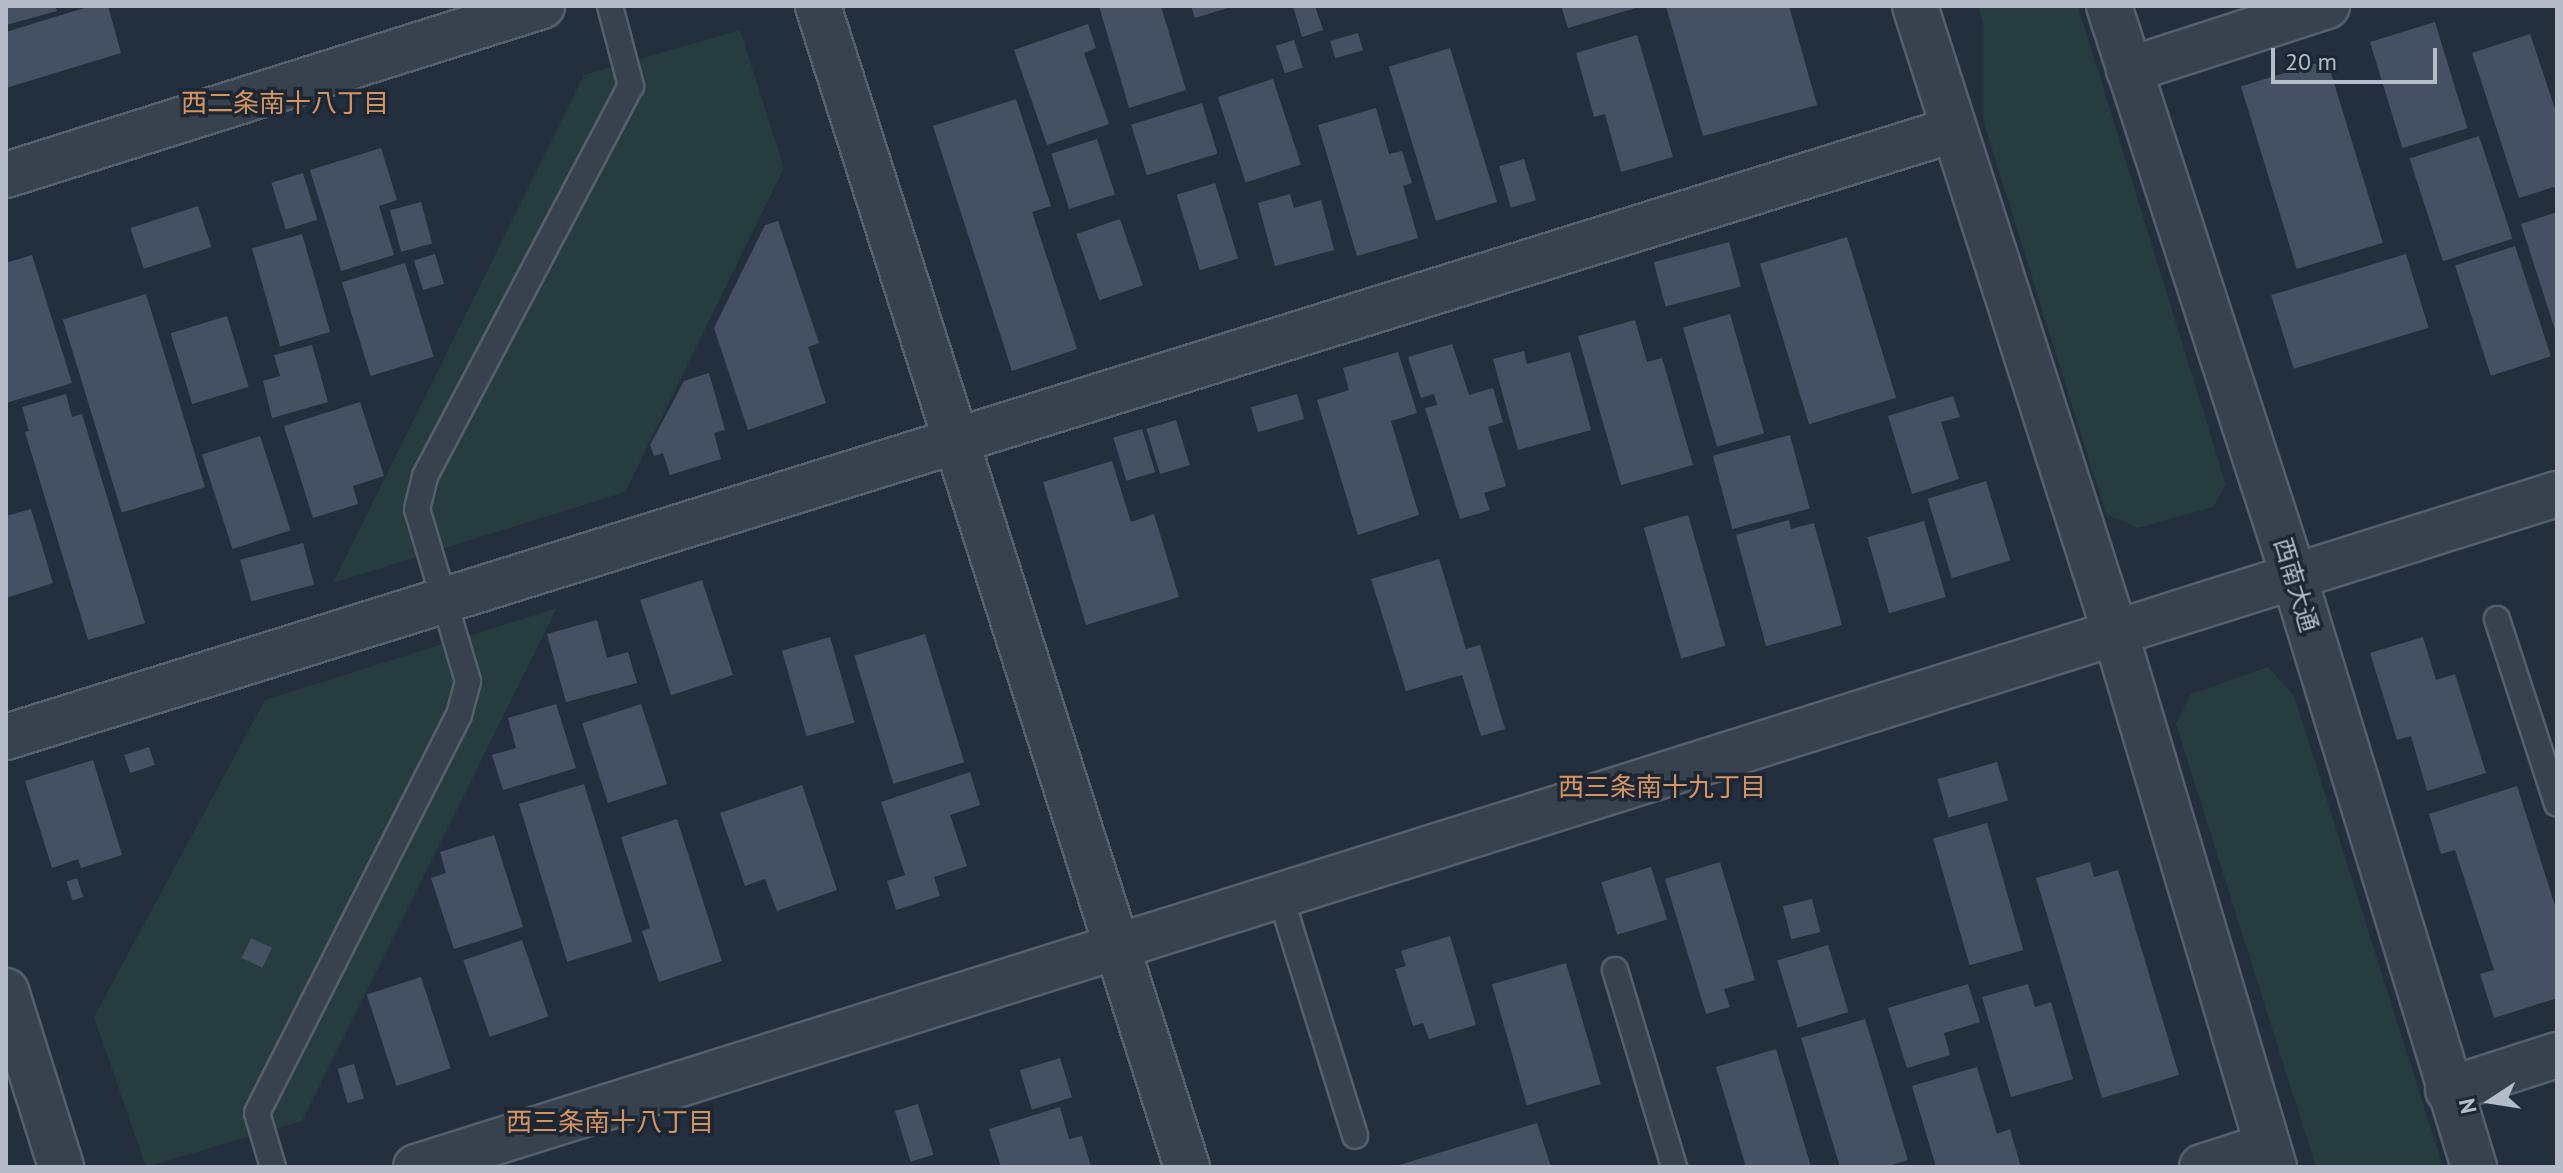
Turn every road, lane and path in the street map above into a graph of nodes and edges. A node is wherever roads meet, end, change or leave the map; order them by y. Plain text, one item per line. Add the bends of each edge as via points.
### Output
1 (542, 6) edge
2 (610, 6) edge
3 (818, 6) edge
4 (1915, 6) edge
5 (2109, 6) edge
6 (2327, 6) edge
7 (2129, 70) junction
8 (1953, 130) junction
9 (6, 175) edge
10 (955, 439) junction
11 (2557, 494) edge
12 (2294, 577) junction
13 (445, 604) junction
14 (2497, 619) dead end
15 (2116, 635) junction
16 (6, 737) edge
17 (2557, 804) edge
18 (1281, 898) junction
19 (1117, 948) junction
20 (1615, 970) dead end
21 (6, 991) edge
22 (2557, 1055) edge
23 (2448, 1090) junction
24 (1355, 1136) dead end
25 (2271, 1157) edge
26 (61, 1167) edge
27 (273, 1167) edge
28 (416, 1167) edge
29 (1187, 1167) edge
30 (1674, 1167) edge
31 (2202, 1167) edge
32 (2474, 1167) edge

1 - 9 street
2 - 13 lane via 631,86 425,476 417,509
3 - 10 street
4 - 8 street
5 - 7 street, 西南大通
6 - 7 street
7 - 12 street, 西南大通
8 - 10 street
8 - 15 street
10 - 13 street
10 - 19 street
11 - 12 street
12 - 15 street
12 - 23 street, 西南大通
13 - 16 street
13 - 27 lane via 468,681 459,715 257,1113
14 - 17 lane
15 - 18 street
15 - 25 street
18 - 19 street
18 - 24 lane
19 - 28 street
19 - 29 street
20 - 30 lane
21 - 26 street
22 - 23 street
23 - 32 street, 西南大通
25 - 31 street

